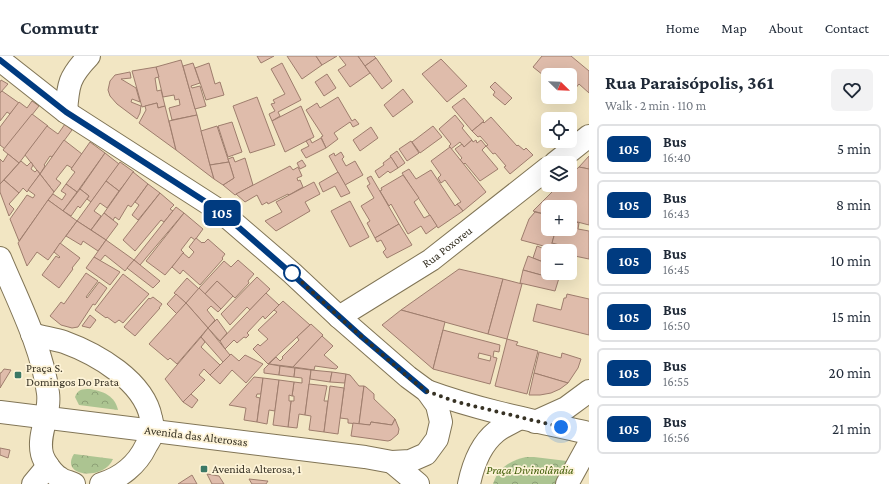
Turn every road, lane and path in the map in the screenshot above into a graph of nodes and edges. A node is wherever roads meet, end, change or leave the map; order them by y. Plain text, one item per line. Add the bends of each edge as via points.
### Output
1 (89, 56) edge
2 (0, 60) edge
3 (66, 112) junction
4 (589, 136) edge
5 (564, 156) edge
6 (541, 174) edge
7 (0, 258) edge
8 (339, 317) junction
9 (32, 334) junction
10 (426, 391) junction
11 (589, 391) edge
12 (0, 412) edge
13 (46, 418) junction
14 (528, 420) junction
15 (154, 431) junction
16 (589, 433) edge
17 (589, 444) edge
18 (392, 462) junction
19 (48, 466) junction
20 (33, 484) edge
21 (74, 484) edge
22 (101, 484) edge
23 (418, 484) edge
24 (469, 484) edge
25 (567, 484) edge

1 - 3 street via 75,71 69,84
2 - 3 street
3 - 8 street via 220,211
4 - 5 street
6 - 8 street, Rua Poxoreu via 431,260
7 - 9 street
8 - 10 street
9 - 13 street via 40,356 48,395
9 - 15 street via 63,342 91,354 117,371 139,391 149,408
10 - 14 street via 457,402
10 - 18 street, Avenida das Alterosas via 437,405 440,416 437,440 426,454 410,461
11 - 14 street via 566,408
12 - 13 street, Avenida das Alterosas
13 - 15 street, Avenida das Alterosas
13 - 19 street via 41,439 42,454
14 - 16 street
14 - 24 street via 496,432 485,444 474,464
15 - 18 street, Avenida das Alterosas
15 - 22 street via 143,452 129,468 114,480
17 - 25 street
18 - 23 street, Avenida das Alterosas
19 - 20 street
19 - 21 street via 60,478

